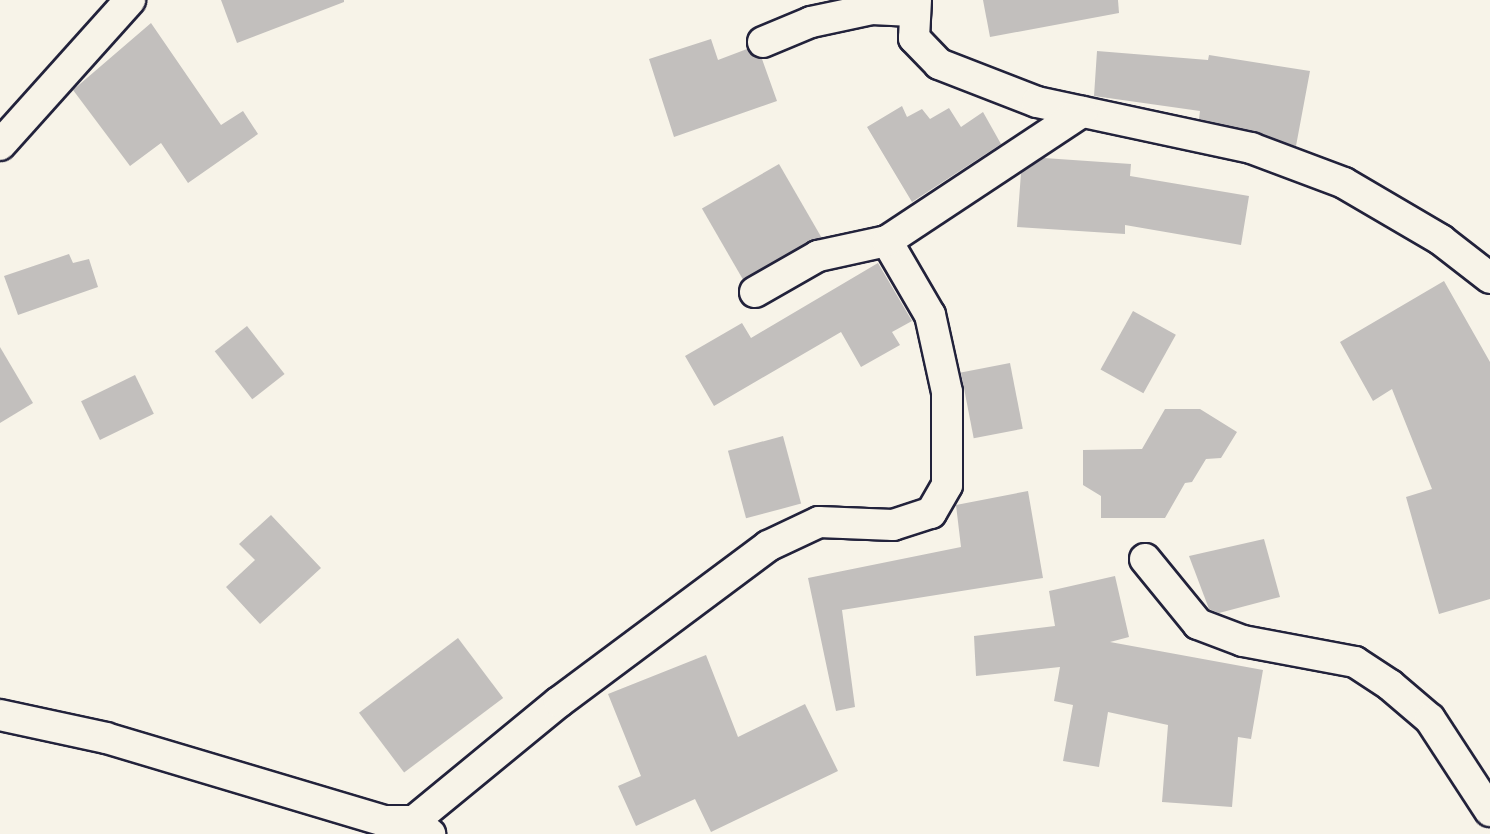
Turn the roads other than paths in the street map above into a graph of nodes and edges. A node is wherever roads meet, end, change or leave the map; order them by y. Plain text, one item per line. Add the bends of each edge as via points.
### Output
1 (130, 0) edge
2 (914, 5) edge
3 (763, 42) dead end
4 (1082, 112) junction
5 (0, 145) edge
6 (887, 241) junction
7 (1490, 278) edge
8 (755, 292) dead end
9 (1145, 559) dead end
10 (0, 715) edge
11 (1490, 811) edge
12 (422, 828) edge

1 - 5 street
2 - 3 street via 823,19
2 - 4 street via 920,49 939,64
4 - 6 street
4 - 7 street via 1251,148 1344,183 1441,240
6 - 8 street via 818,256
6 - 12 street via 930,315 945,381 947,485 931,513 893,525 819,522 768,546 559,702
9 - 11 street via 1198,624 1243,641 1355,662 1390,685 1430,719
10 - 12 street via 119,741 384,821

